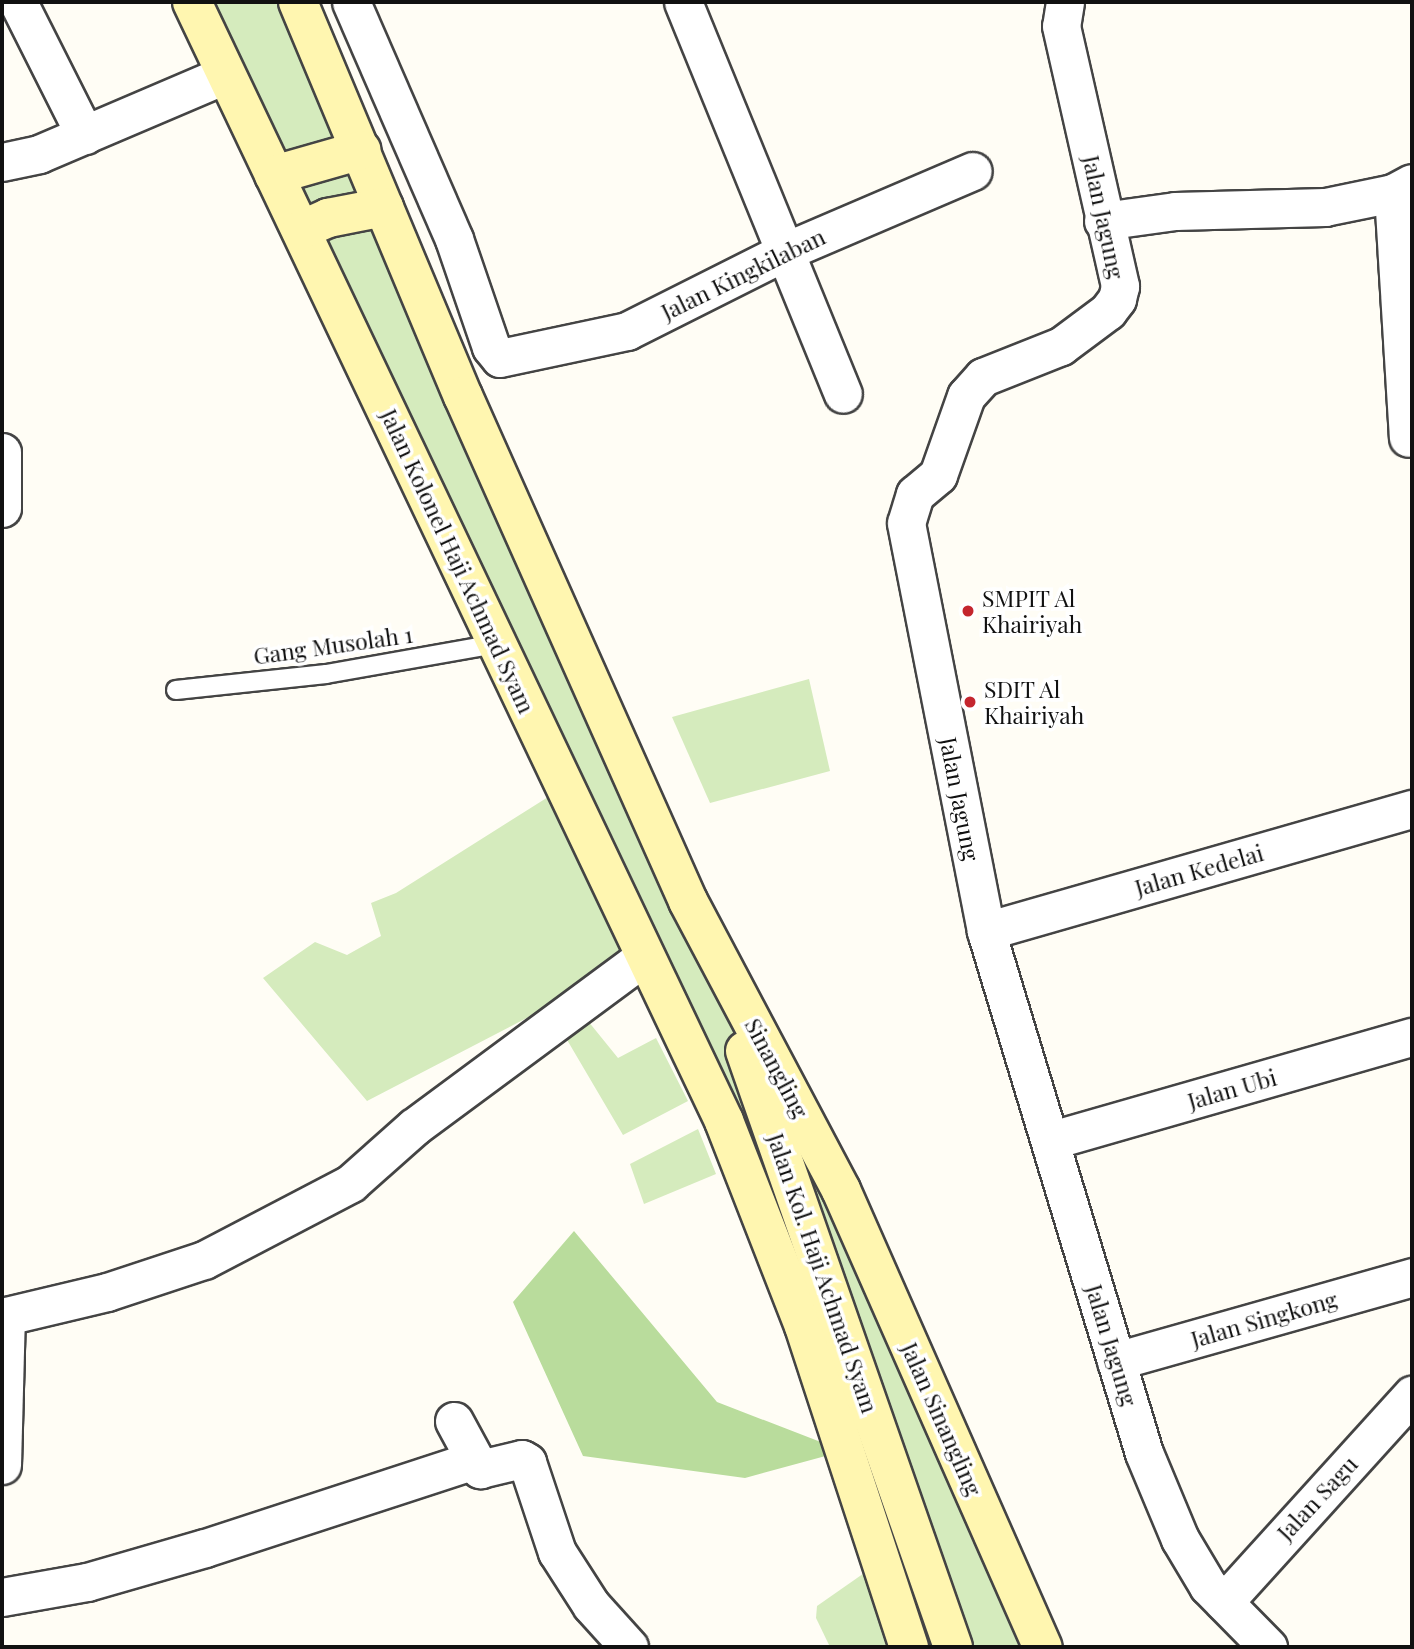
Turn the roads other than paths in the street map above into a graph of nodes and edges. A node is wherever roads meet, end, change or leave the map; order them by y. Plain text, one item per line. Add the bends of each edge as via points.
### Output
1 (18, 2) edge
2 (192, 2) edge
3 (298, 2) edge
4 (351, 2) edge
5 (684, 2) edge
6 (1065, 2) edge
7 (224, 75) junction
8 (85, 135) junction
9 (362, 150) junction
10 (2, 162) edge
11 (973, 171) dead end
12 (274, 175) junction
13 (1402, 188) edge
14 (384, 207) junction
15 (1103, 220) junction
16 (301, 230) junction
17 (786, 251) junction
18 (843, 394) dead end
19 (1408, 438) dead end
20 (2, 452) edge
21 (2, 508) edge
22 (496, 644) junction
23 (176, 690) dead end
24 (1412, 809) edge
25 (688, 901) junction
26 (986, 931) junction
27 (644, 957) junction
28 (1412, 1037) edge
29 (724, 1121) junction
30 (1052, 1140) junction
31 (783, 1155) junction
32 (841, 1190) junction
33 (801, 1207) junction
34 (1412, 1278) edge
35 (4, 1317) edge
36 (1116, 1361) junction
37 (1412, 1395) edge
38 (454, 1422) dead end
39 (474, 1460) junction
40 (2, 1465) edge
41 (2, 1599) edge
42 (1224, 1601) junction
43 (629, 1647) edge
44 (909, 1647) edge
45 (953, 1647) edge
46 (1043, 1647) edge
47 (1268, 1647) edge

1 - 8 street
2 - 7 main road, Jalan Kolonel Haji Achmad Syam
3 - 9 main road
4 - 17 street, Jalan Kingkilaban via 454,240 491,347 500,358 627,331
5 - 17 street
6 - 15 street, Jalan Jagung via 1062,26
7 - 8 street
7 - 12 main road, Jalan Kolonel Haji Achmad Syam
8 - 10 street via 39,154
9 - 12 main road
9 - 14 main road
11 - 17 street, Jalan Kingkilaban
12 - 16 main road, Jalan Kolonel Haji Achmad Syam
13 - 15 street via 1325,207 1175,211
13 - 19 street
14 - 16 main road via 328,218
14 - 25 main road
15 - 26 street, Jalan Jagung via 1120,286 1118,299 1061,346 984,377 966,396 938,475 908,507 909,548
16 - 22 main road, Jalan Kolonel Haji Achmad Syam
17 - 18 street
20 - 21 street
22 - 23 lane, Gang Musolah 1 via 326,674
22 - 27 main road, Jalan Kolonel Haji Achmad Syam
24 - 26 street, Jalan Kedelai
25 - 31 main road, Jalan Kol. Haji Achmad Syam
25 - 32 main road, Sinangling
26 - 30 street, Jalan Jagung
27 - 29 main road, Jalan Kolonel Haji Achmad Syam
27 - 35 street via 414,1127 351,1182 204,1260 107,1292
28 - 30 street, Jalan Ubi
29 - 31 main road
29 - 44 main road, Jalan Kol. Haji Achmad Syam via 804,1326
30 - 36 street, Jalan Jagung
31 - 32 main road
31 - 33 main road, Jalan Kol. Haji Achmad Syam
32 - 33 main road via 813,1190
32 - 46 main road, Jalan Sinangling
33 - 45 main road, Jalan Kol. Haji Achmad Syam
34 - 36 street, Jalan Singkong
35 - 40 street
36 - 42 street, Jalan Jagung via 1144,1453 1180,1539 1208,1586
37 - 42 street, Jalan Sagu
38 - 39 street
39 - 41 street via 205,1548 87,1582
39 - 43 street via 485,1470 522,1459 527,1462 558,1552 591,1605
42 - 47 street, Jalan Jagung

